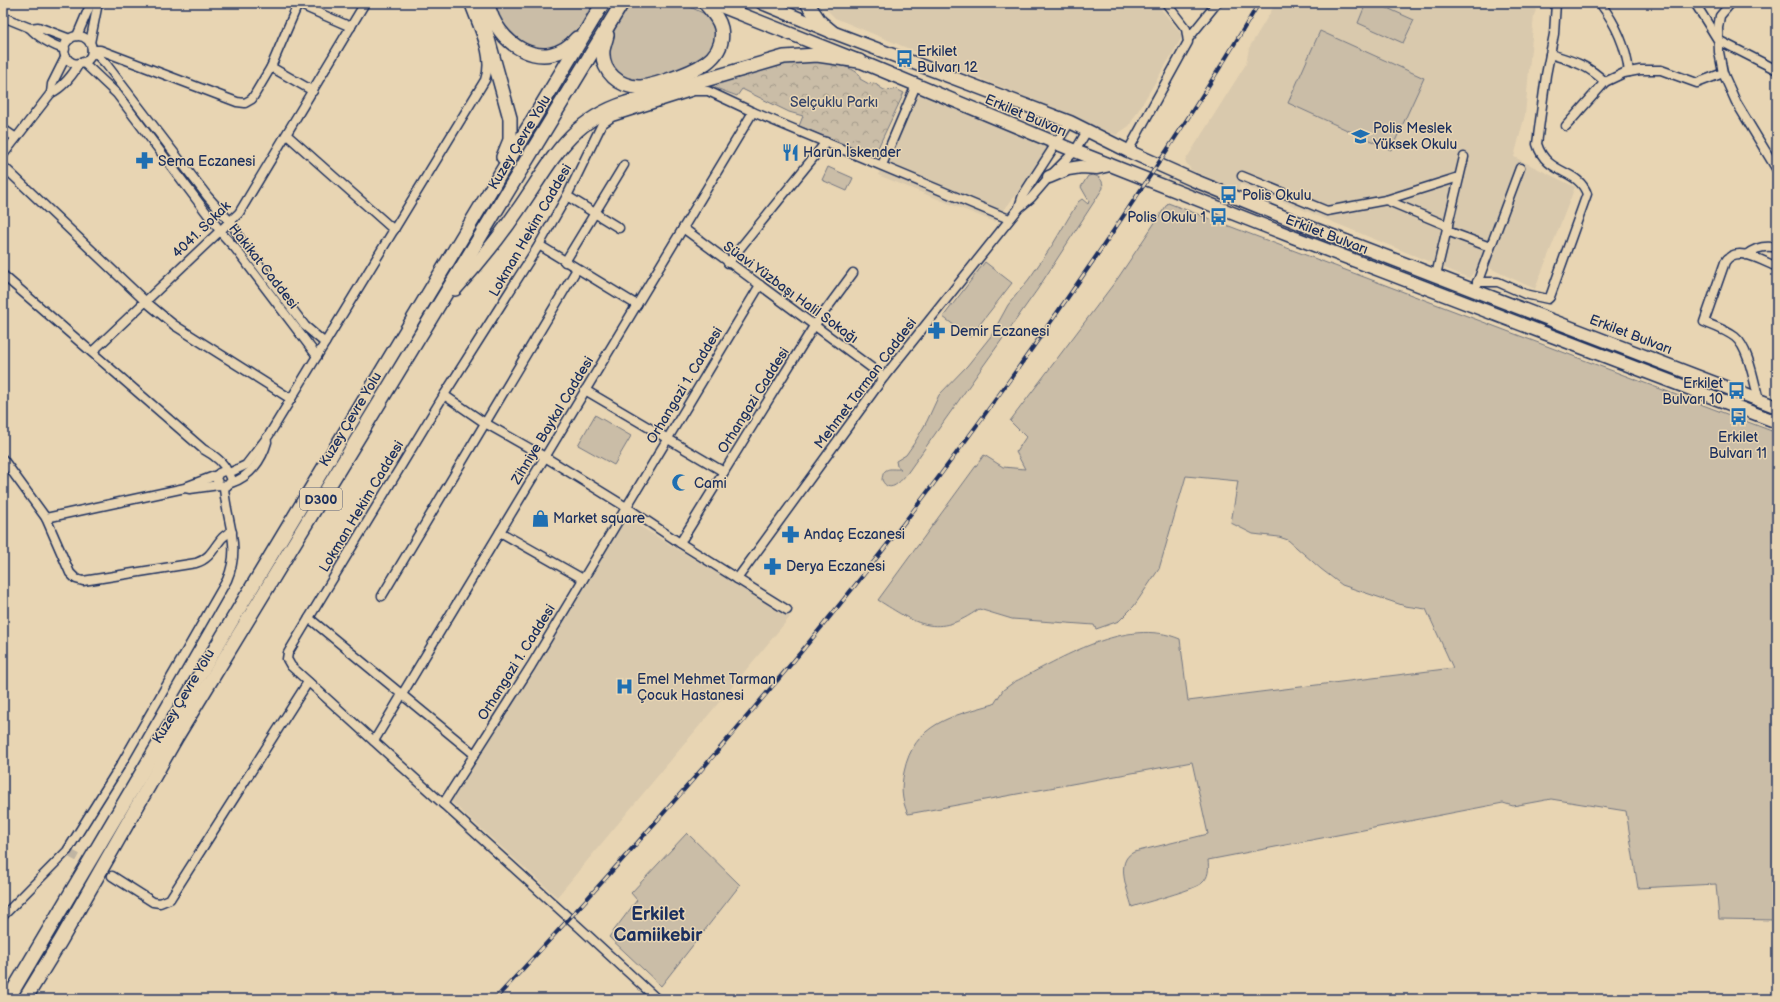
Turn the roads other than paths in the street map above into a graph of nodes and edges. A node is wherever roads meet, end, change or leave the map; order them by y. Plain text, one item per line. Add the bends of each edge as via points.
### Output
1 (91, 3) edge
2 (98, 3) edge
3 (297, 3) edge
4 (365, 3) edge
5 (469, 3) edge
6 (478, 3) edge
7 (488, 3) edge
8 (622, 3) edge
9 (704, 3) edge
10 (713, 3) edge
11 (762, 3) edge
12 (806, 3) edge
13 (1166, 3) edge
14 (1217, 3) edge
15 (1556, 3) edge
16 (1600, 3) edge
17 (1695, 3) edge
18 (1731, 3) edge
19 (601, 7) edge
20 (3, 16) edge
21 (610, 22) junction
22 (351, 27) junction
23 (30, 28) junction
24 (832, 32) junction
25 (74, 37) junction
26 (1188, 39) junction
27 (1718, 40) junction
28 (91, 47) junction
29 (65, 52) junction
30 (1550, 54) junction
31 (858, 60) junction
32 (81, 63) junction
33 (271, 67) junction
34 (1777, 70) edge
35 (1630, 72) junction
36 (1723, 74) junction
37 (1605, 82) junction
38 (916, 85) junction
39 (313, 91) junction
40 (51, 93) junction
41 (753, 112) junction
42 (1070, 122) junction
43 (1566, 126) dead end
44 (3, 129) edge
45 (1088, 130) junction
46 (287, 135) junction
47 (16, 138) junction
48 (826, 142) junction
49 (1056, 143) junction
50 (1075, 151) junction
51 (1128, 151) junction
52 (3, 155) edge
53 (1464, 157) dead end
54 (624, 165) dead end
55 (882, 165) junction
56 (1110, 165) junction
57 (3, 166) edge
58 (1520, 168) dead end
59 (1777, 170) edge
60 (1242, 176) dead end
61 (1049, 177) junction
62 (1459, 177) junction
63 (567, 196) junction
64 (1386, 200) junction
65 (1019, 208) junction
66 (595, 213) junction
67 (1009, 219) junction
68 (230, 221) junction
69 (619, 228) dead end
70 (683, 228) junction
71 (1448, 228) junction
72 (220, 230) junction
73 (394, 230) junction
74 (538, 246) junction
75 (1490, 248) junction
76 (1777, 248) edge
77 (453, 253) junction
78 (1746, 255) junction
79 (565, 262) junction
80 (728, 263) junction
81 (1777, 267) edge
82 (577, 269) junction
83 (853, 273) dead end
84 (3, 275) edge
85 (1436, 275) junction
86 (760, 285) junction
87 (1476, 286) junction
88 (145, 301) junction
89 (637, 305) junction
90 (436, 309) junction
91 (814, 326) junction
92 (325, 343) junction
93 (92, 352) junction
94 (317, 356) junction
95 (884, 377) junction
96 (585, 390) junction
97 (444, 395) junction
98 (291, 399) junction
99 (1759, 400) junction
100 (1777, 407) edge
101 (1777, 422) edge
102 (485, 423) junction
103 (269, 435) junction
104 (667, 438) junction
105 (545, 457) junction
106 (3, 459) edge
107 (724, 472) junction
108 (223, 473) junction
109 (225, 485) junction
110 (185, 488) junction
111 (626, 507) junction
112 (46, 518) junction
113 (232, 532) junction
114 (500, 532) junction
115 (680, 543) junction
116 (583, 578) junction
117 (737, 579) junction
118 (382, 596) dead end
119 (787, 610) dead end
120 (309, 618) junction
121 (308, 682) junction
122 (403, 694) junction
123 (374, 741) junction
124 (474, 754) junction
125 (443, 804) junction
126 (112, 876) tunnel mouth
127 (3, 916) edge
128 (8, 999) edge
129 (25, 999) edge
130 (657, 999) edge

1 - 25 street
2 - 28 street
3 - 22 street
3 - 33 street
4 - 22 street, 4041. Sokak
5 - 73 street via 486,53 487,75
6 - 77 highway via 499,73 511,132 504,155 464,224
7 - 19 highway via 496,23 509,40 526,52 543,56 567,48
8 - 21 highway, Kuzey Çevre Yolu / D300
9 - 21 highway via 718,20 721,28 721,42 716,53 709,61 691,72 647,86 622,83 608,72 603,50
10 - 31 main road, Erkilet Bulvarı
11 - 24 main road, Erkilet Bulvarı
12 - 24 highway via 820,22
13 - 26 street via 1185,26
14 - 26 street
15 - 30 street
16 - 35 street via 1619,31
17 - 27 street
18 - 27 street via 1720,16
19 - 77 highway, Kuzey Çevre Yolu / D300
20 - 23 street
21 - 90 highway, Kuzey Çevre Yolu / D300
22 - 39 street, 4041. Sokak
23 - 25 street via 38,27
23 - 29 street
24 - 42 main road, Erkilet Bulvarı
25 - 28 street via 85,37
25 - 29 street
26 - 51 street
27 - 34 street
27 - 36 street
28 - 32 street via 89,58
28 - 33 street via 242,103 252,99
28 - 68 street, Hakikat Caddesi via 208,197
29 - 32 street via 72,62
29 - 40 street
30 - 37 street via 1584,65
30 - 87 street via 1537,144 1548,163 1578,180 1587,194 1548,299 1525,294 1498,282
31 - 38 main road, Erkilet Bulvarı
31 - 90 highway via 817,55 784,57 610,108 593,117 561,146 508,225 464,280
32 - 40 street via 58,90
32 - 72 street, Hakikat Caddesi via 117,94
33 - 39 street
35 - 36 street via 1661,70 1697,83
35 - 37 street
36 - 59 street via 1736,102
37 - 43 street
38 - 49 main road, Erkilet Bulvarı
38 - 55 street
39 - 46 street, 4041. Sokak
40 - 47 street
41 - 48 street, Lokman Hekim Caddesi
41 - 63 street, Lokman Hekim Caddesi via 712,92 699,91 612,117 602,124
41 - 70 street, Zihniye Baykal Caddesi
42 - 45 main road, Erkilet Bulvarı
42 - 49 street, Mehmet Tarman Caddesi
44 - 47 street
45 - 50 street, Mehmet Tarman Caddesi
45 - 51 main road, Erkilet Bulvarı
46 - 68 street, 4041. Sokak via 239,213
46 - 73 street
47 - 52 street
48 - 55 street, Lokman Hekim Caddesi
48 - 80 street
49 - 50 main road, Erkilet Bulvarı
49 - 65 street, Mehmet Tarman Caddesi via 1023,195
50 - 56 main road, Erkilet Bulvarı
50 - 61 street, Mehmet Tarman Caddesi
51 - 85 main road, Erkilet Bulvarı via 1257,206
53 - 62 street
54 - 66 street
55 - 67 street, Lokman Hekim Caddesi
56 - 61 main road via 1068,169
56 - 101 main road, Erkilet Bulvarı
57 - 88 street
58 - 75 street
60 - 64 street via 1327,211
61 - 65 street, Mehmet Tarman Caddesi
62 - 64 street
62 - 71 street
63 - 66 street
63 - 74 street, Lokman Hekim Caddesi
64 - 71 street
65 - 67 street, Mehmet Tarman Caddesi
66 - 69 street
66 - 79 street
67 - 95 street, Mehmet Tarman Caddesi
68 - 72 street, 4041. Sokak
68 - 92 street, Hakikat Caddesi via 241,240 305,326
70 - 80 street, Süavi Yüzbaşı Halil Sokağı
70 - 89 street, Zihniye Baykal Caddesi
71 - 75 street
71 - 85 street
72 - 88 street, 4041. Sokak
72 - 94 street, Hakikat Caddesi
73 - 92 street
74 - 79 street
74 - 97 street, Lokman Hekim Caddesi
75 - 87 street
76 - 78 street via 1759,248
77 - 128 highway, Kuzey Çevre Yolu / D300
78 - 81 street
78 - 99 street via 1737,253 1726,260 1704,322 1740,341
79 - 82 street
80 - 86 street, Süavi Yüzbaşı Halil Sokağı
82 - 89 street
82 - 102 street
83 - 91 street, Orhangazi Caddesi
84 - 93 street
85 - 87 main road, Erkilet Bulvarı
86 - 91 street, Süavi Yüzbaşı Halil Sokağı
86 - 104 street, Orhangazi 1. Caddesi
87 - 99 main road, Erkilet Bulvarı
88 - 93 street, 4041. Sokak
88 - 98 street via 174,325
89 - 96 street, Zihniye Baykal Caddesi
90 - 129 highway, Kuzey Çevre Yolu / D300 via 176,738
91 - 95 street, Süavi Yüzbaşı Halil Sokağı
91 - 107 street, Orhangazi Caddesi
92 - 94 street
93 - 108 street via 222,463
94 - 98 street
95 - 117 street, Mehmet Tarman Caddesi
96 - 104 street
96 - 105 street, Zihniye Baykal Caddesi
97 - 102 street
97 - 120 street, Lokman Hekim Caddesi
98 - 103 street
99 - 100 main road, Erkilet Bulvarı
102 - 105 street
102 - 118 street
103 - 108 street via 246,465
103 - 109 street via 267,444 252,470 241,480
104 - 107 street
104 - 111 street, Orhangazi 1. Caddesi
105 - 111 street
105 - 114 street, Zihniye Baykal Caddesi
106 - 112 street
107 - 115 street, Orhangazi Caddesi
108 - 109 street via 216,480
108 - 109 street via 232,477
108 - 110 street
109 - 110 street
109 - 113 street
110 - 112 street
111 - 115 street
111 - 116 street, Orhangazi 1. Caddesi
112 - 113 street via 70,573 83,581 200,562 211,554 224,536
113 - 127 street via 234,554 227,580 69,852
114 - 116 street
114 - 122 street, Zihniye Baykal Caddesi
115 - 117 street
116 - 124 street, Orhangazi 1. Caddesi via 531,666
117 - 119 street
120 - 121 street, Lokman Hekim Caddesi via 287,656 289,664
120 - 122 street
121 - 123 street, Lokman Hekim Caddesi
121 - 126 street via 170,899 156,903
122 - 123 street, Zihniye Baykal Caddesi
122 - 124 street
123 - 125 street, Lokman Hekim Caddesi
124 - 125 street, Orhangazi 1. Caddesi
125 - 130 street

